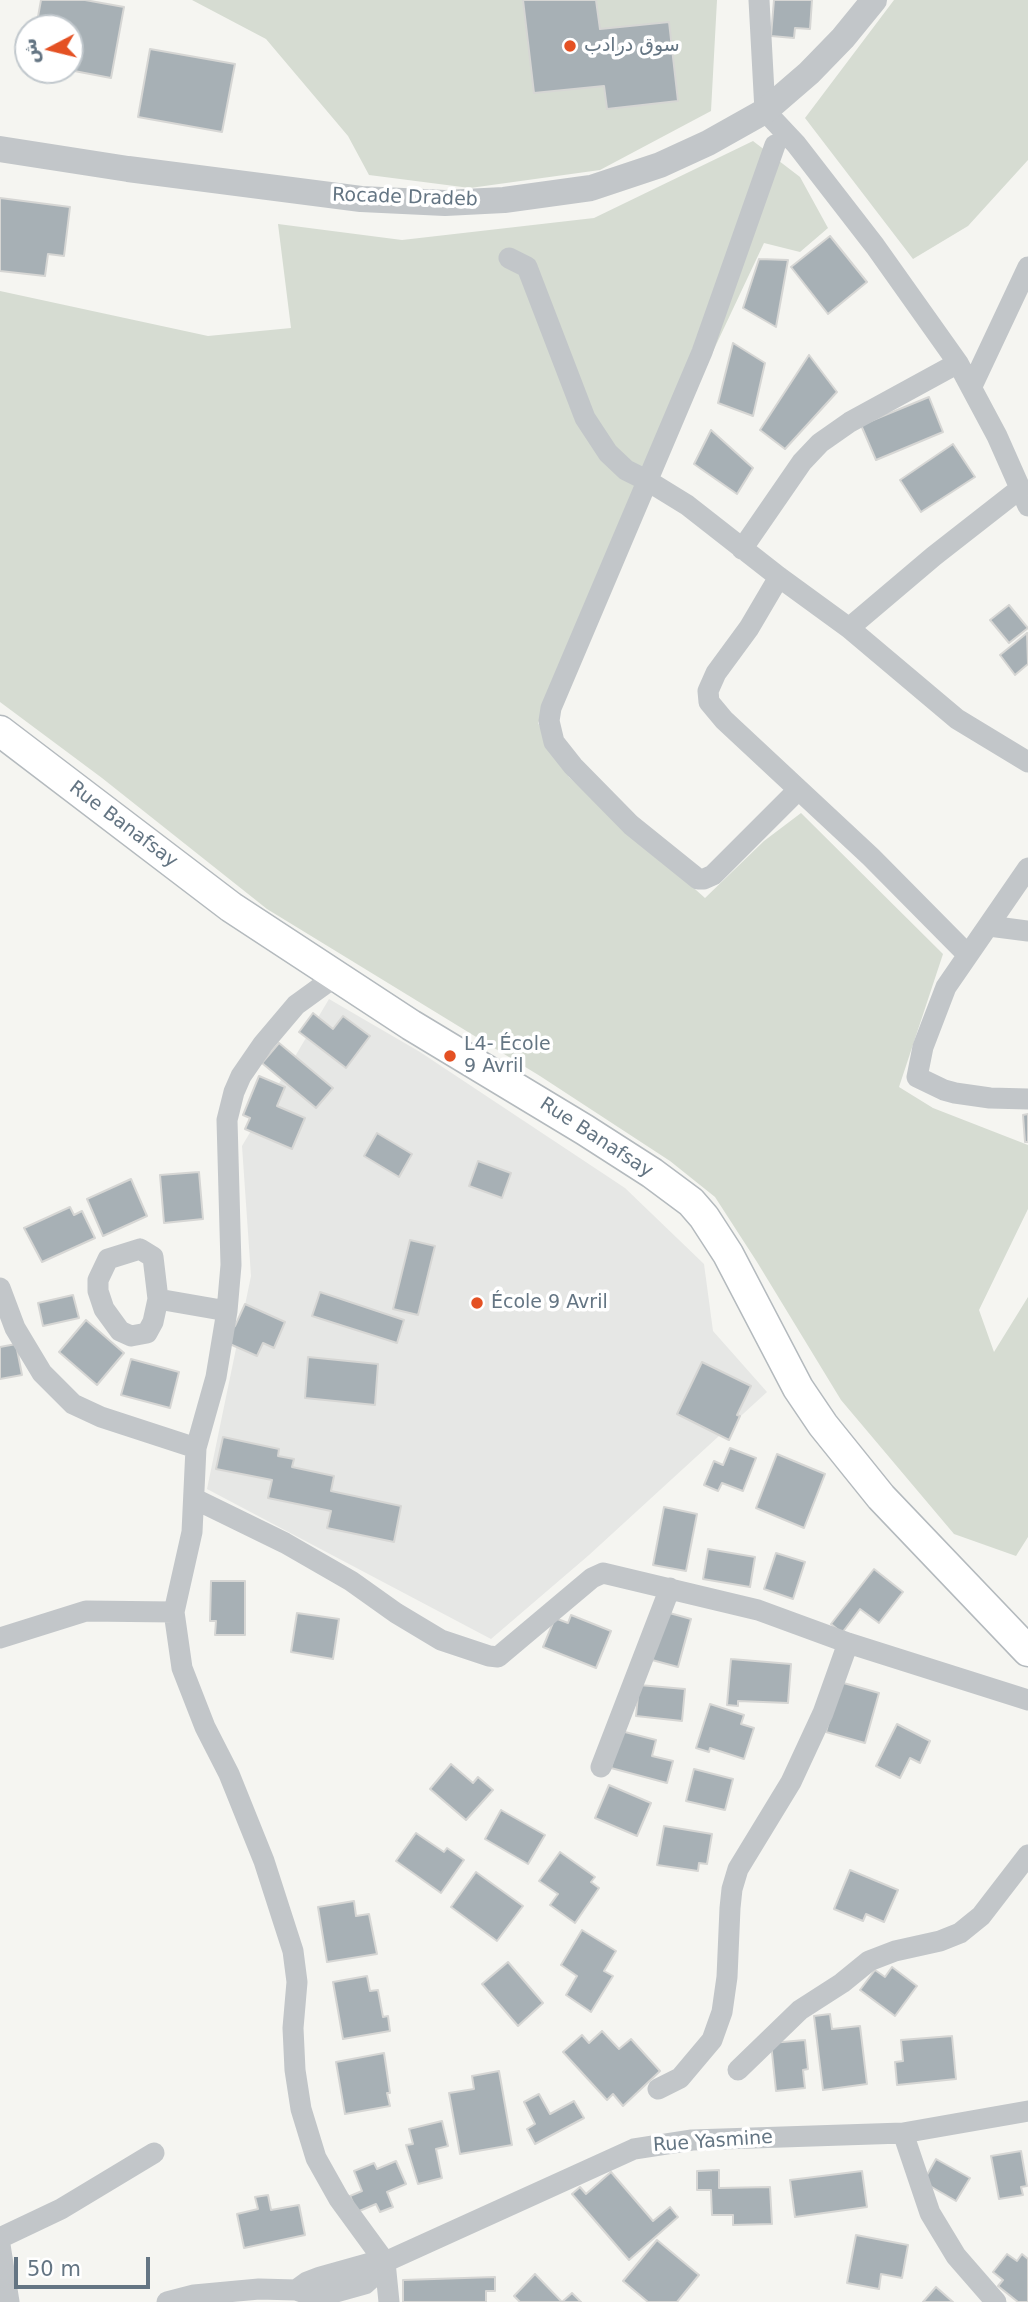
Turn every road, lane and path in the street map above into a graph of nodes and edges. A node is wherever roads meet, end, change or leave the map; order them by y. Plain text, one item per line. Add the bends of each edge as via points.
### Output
1 (759, 0) edge
2 (874, 0) edge
3 (765, 111) junction
4 (775, 145) dead end
5 (0, 149) edge
6 (509, 258) dead end
7 (1028, 267) edge
8 (958, 363) junction
9 (972, 386) junction
10 (648, 481) junction
11 (1024, 497) edge
12 (742, 549) junction
13 (779, 577) junction
14 (849, 628) junction
15 (0, 731) edge
16 (1028, 761) edge
17 (798, 790) junction
18 (1028, 868) edge
19 (989, 926) junction
20 (1028, 930) edge
21 (967, 954) junction
22 (336, 976) junction
23 (1028, 1099) edge
24 (0, 1288) edge
25 (158, 1299) junction
26 (227, 1311) junction
27 (196, 1448) junction
28 (195, 1499) junction
29 (670, 1588) junction
30 (174, 1612) junction
31 (0, 1638) edge
32 (848, 1643) junction
33 (1028, 1651) edge
34 (1028, 1700) edge
35 (601, 1767) dead end
36 (1028, 1855) edge
37 (738, 2070) dead end
38 (658, 2089) dead end
39 (1028, 2110) edge
40 (903, 2133) junction
41 (154, 2153) dead end
42 (0, 2238) edge
43 (0, 2245) edge
44 (382, 2263) junction
45 (296, 2290) junction
46 (333, 2299) edge
47 (9, 2302) edge
48 (167, 2302) edge
49 (388, 2302) edge
50 (996, 2302) edge

1 - 3 street
2 - 3 street, Rocade Dradeb via 835,47
3 - 5 street, Rocade Dradeb via 672,159 591,188 444,203 361,200
3 - 8 street via 796,144 891,268
4 - 10 street via 702,352
6 - 10 street via 527,267 585,418 608,453 626,470
7 - 9 street
8 - 9 street
8 - 12 street via 820,443
9 - 11 street
10 - 12 street
10 - 17 street via 551,708 552,738 631,825 698,879 713,875
11 - 14 street via 934,556
12 - 13 street
13 - 14 street
13 - 17 street via 716,673 707,695 724,720
14 - 16 street via 957,719
15 - 22 main road, Rue Banafsay via 231,907
17 - 21 street
18 - 19 street
19 - 20 street
19 - 21 street
21 - 23 street via 937,1006 917,1077 956,1093
22 - 26 street via 296,1005 263,1044 234,1092 227,1120 231,1265
22 - 33 main road, Rue Banafsay via 585,1129 691,1202 728,1254 798,1388 823,1425 881,1497
24 - 27 street via 15,1328 42,1373 73,1404
25 - 25 street via 153,1257 141,1249 108,1259 89,1275 104,1309 120,1331 131,1336 148,1333
25 - 26 street
26 - 27 street via 216,1377
27 - 28 street
28 - 29 street via 285,1543 442,1640 489,1657 498,1657 599,1574
28 - 30 street
29 - 32 street via 758,1611
29 - 35 street
30 - 31 street via 86,1611
30 - 44 street via 181,1668 254,1836 293,1951 300,2109 316,2158
32 - 34 street
32 - 38 street via 823,1713 790,1782 738,1869 732,1889 724,2000 712,2040 680,2078
36 - 37 street via 981,1916 960,1933 869,1961 800,2010
39 - 40 street, Rue Yasmine
40 - 44 street, Rue Yasmine via 692,2140 634,2149
40 - 50 street via 930,2213 956,2256
41 - 42 street via 61,2209
43 - 47 street
44 - 45 street, Rue Yasmine via 320,2277
44 - 46 street, Rue Yasmine via 365,2284
44 - 49 street
45 - 46 street
45 - 48 street via 194,2295

